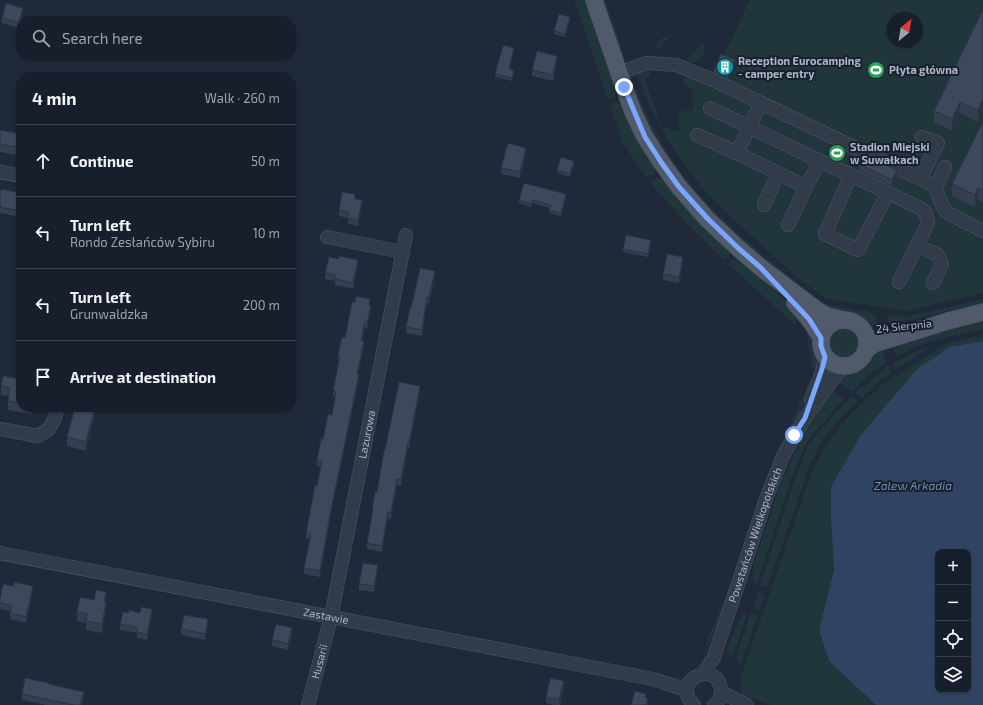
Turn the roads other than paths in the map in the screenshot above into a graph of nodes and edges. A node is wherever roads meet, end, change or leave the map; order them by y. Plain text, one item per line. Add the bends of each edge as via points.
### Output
1 (594, 0) edge
2 (618, 73) junction
3 (761, 103) junction
4 (710, 108) dead end
5 (750, 127) junction
6 (697, 135) dead end
7 (922, 136) dead end
8 (737, 153) junction
9 (820, 161) junction
10 (945, 167) dead end
11 (0, 172) edge
12 (778, 173) junction
13 (16, 175) edge
14 (851, 175) junction
15 (914, 176) junction
16 (934, 184) junction
17 (806, 187) junction
18 (888, 193) junction
19 (764, 205) dead end
20 (788, 225) dead end
21 (983, 231) edge
22 (406, 235) dead end
23 (327, 237) dead end
24 (917, 245) junction
25 (403, 252) junction
26 (760, 267) junction
27 (899, 282) dead end
28 (933, 283) dead end
29 (983, 312) edge
30 (840, 319) junction
31 (948, 321) junction
32 (860, 326) junction
33 (821, 338) junction
34 (866, 350) junction
35 (825, 357) junction
36 (844, 366) junction
37 (56, 412) edge
38 (805, 418) junction
39 (0, 429) edge
40 (0, 553) edge
41 (331, 618) junction
42 (709, 676) junction
43 (688, 685) junction
44 (718, 698) edge
45 (308, 705) edge
46 (694, 705) edge
47 (741, 705) edge
48 (747, 705) edge

1 - 2 main road
2 - 3 street via 647,63 676,65
2 - 26 main road via 645,137 679,187 708,219
3 - 5 street
3 - 15 street
4 - 5 street
5 - 8 street
5 - 9 street
6 - 8 street
7 - 15 street via 938,143 924,171
8 - 12 street
9 - 14 street
9 - 17 street
10 - 16 street via 938,183
11 - 13 street
12 - 17 street
12 - 19 street
14 - 18 street
14 - 18 street via 825,234 858,250
15 - 16 street
16 - 21 street via 946,212
17 - 20 street
18 - 24 street via 925,212 928,223
22 - 25 street, Lazurowa
23 - 25 street
24 - 27 street
24 - 28 street via 938,255 942,264
25 - 41 street, Lazurowa
26 - 30 main road via 816,310
26 - 33 main road via 809,319
29 - 31 main road, 24 Sierpnia
30 - 32 main road via 847,319
30 - 33 main road via 827,326
31 - 32 main road, 24 Sierpnia via 883,330
31 - 34 main road, 24 Sierpnia via 874,344
32 - 34 main road via 867,339
33 - 35 main road
34 - 36 main road via 855,364
35 - 36 main road via 833,364
35 - 38 street, Powstańców Wielkopolskich
36 - 38 street, Powstańców Wielkopolskich via 836,373
37 - 39 street via 49,429 38,436
38 - 42 street, Powstańców Wielkopolskich via 783,456 766,499
40 - 41 street, Zastawie
41 - 43 street, Zastawie
41 - 45 street, Husarii
42 - 43 street via 693,677
42 - 44 street via 721,687
43 - 46 street via 688,699
44 - 47 street
44 - 48 street

